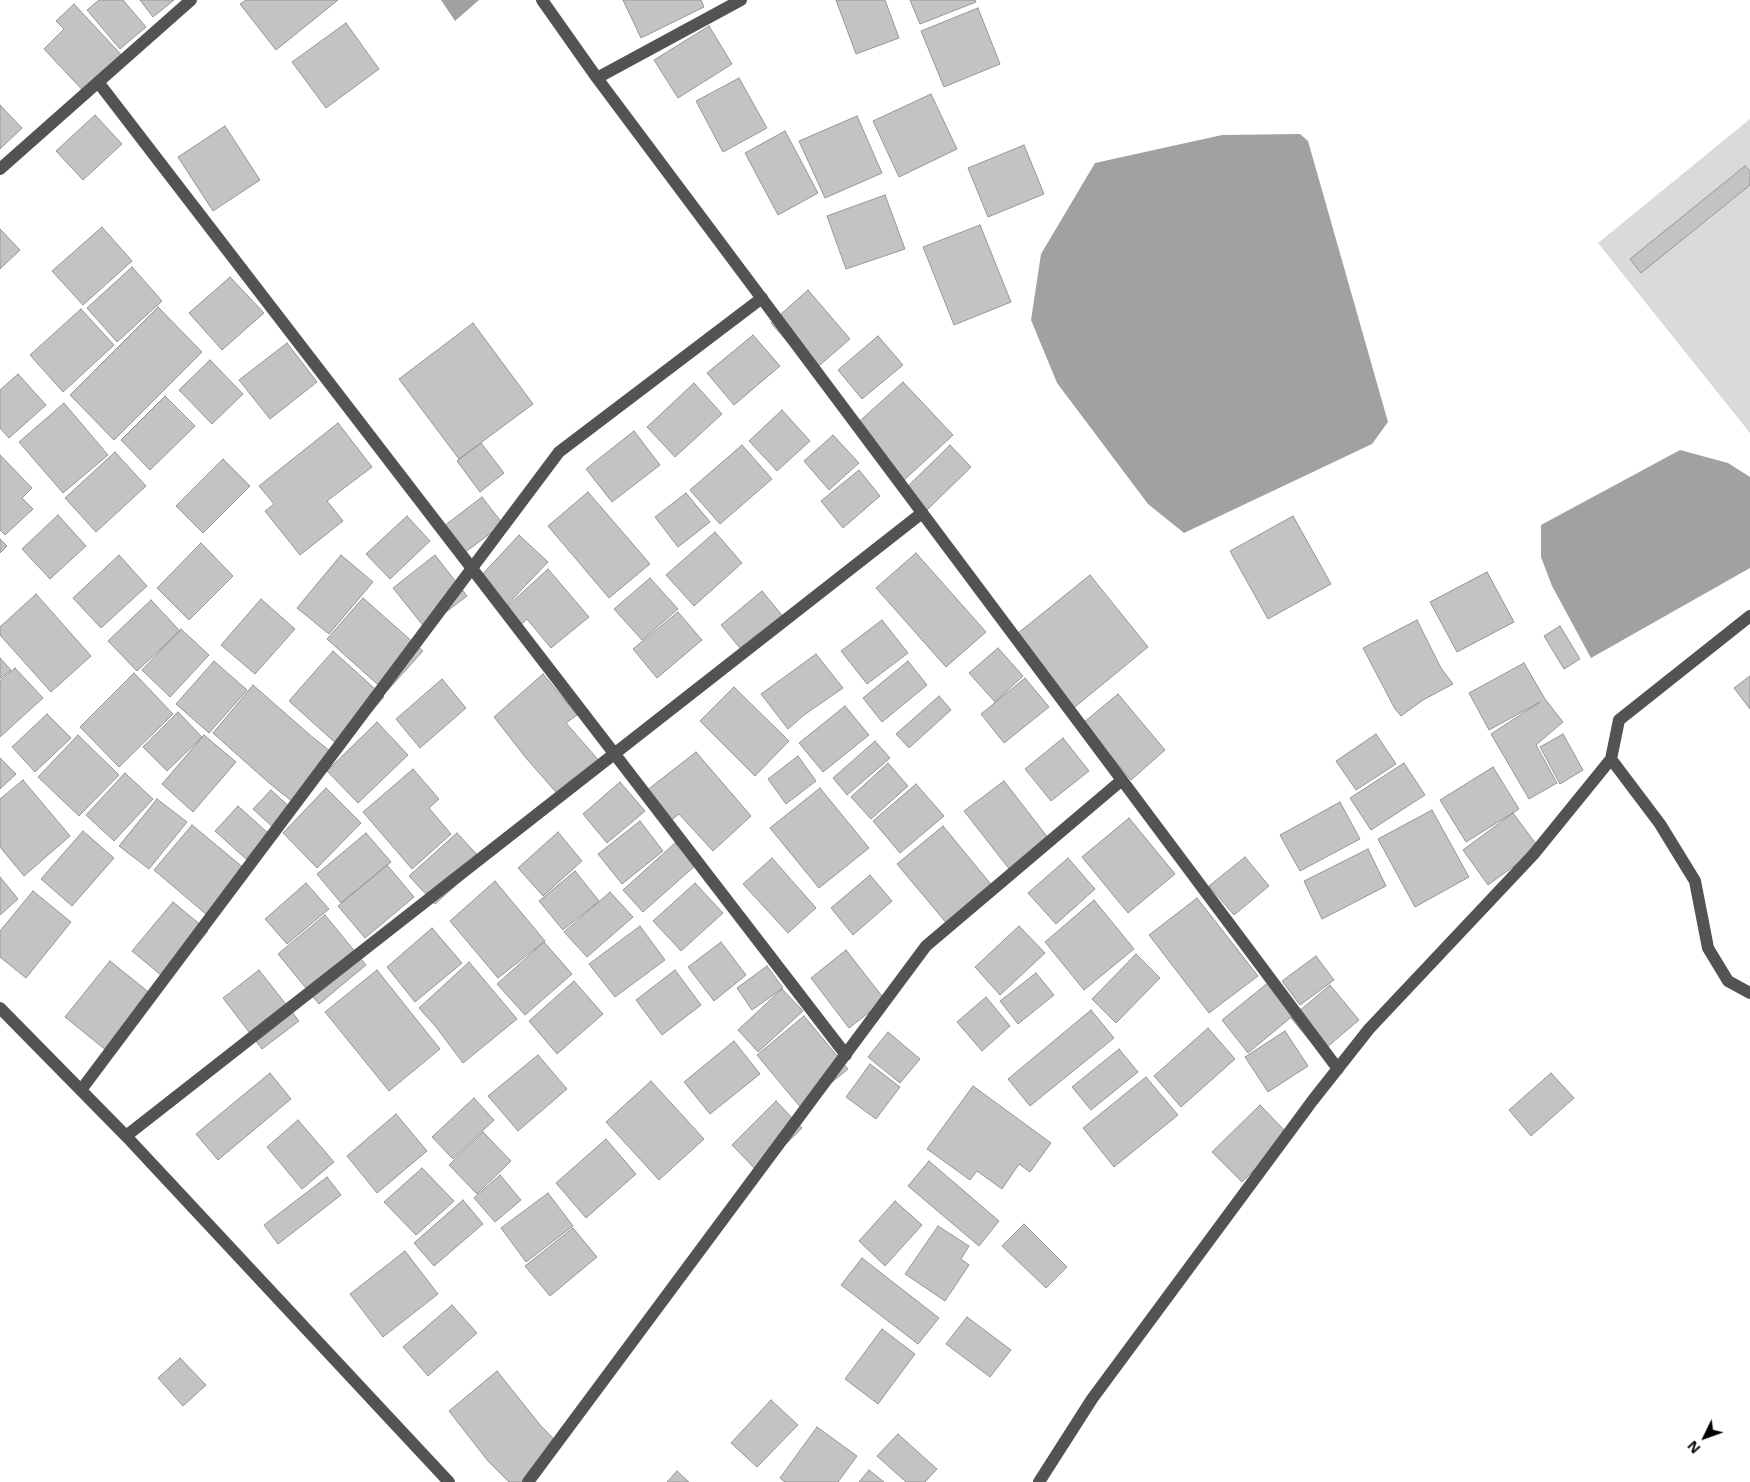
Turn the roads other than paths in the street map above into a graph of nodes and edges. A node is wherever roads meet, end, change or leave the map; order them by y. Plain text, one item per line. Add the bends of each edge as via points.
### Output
1 (191, 0) edge
2 (542, 0) edge
3 (741, 0) edge
4 (597, 78) junction
5 (98, 82) junction
6 (0, 169) edge
7 (762, 298) junction
8 (922, 513) junction
9 (471, 568) junction
10 (1750, 616) edge
11 (614, 754) junction
12 (1611, 759) junction
13 (1122, 780) junction
14 (1750, 993) edge
15 (0, 1008) edge
16 (846, 1055) junction
17 (1338, 1069) junction
18 (81, 1090) junction
19 (126, 1136) junction
20 (449, 1482) edge
21 (528, 1482) edge
22 (1039, 1482) edge

1 - 5 street
2 - 4 street
3 - 4 street
4 - 7 street
5 - 6 street
5 - 9 street
7 - 8 street
7 - 9 street via 558,452
8 - 11 street
8 - 13 street
9 - 11 street
9 - 18 street
10 - 12 street via 1619,720
11 - 16 street
11 - 19 street
12 - 14 street via 1660,824 1695,881 1708,948 1728,981
12 - 17 street via 1533,855 1370,1029
13 - 16 street via 926,946
13 - 17 street
15 - 18 street
16 - 21 street
17 - 22 street via 1092,1399
18 - 19 street
19 - 20 street

